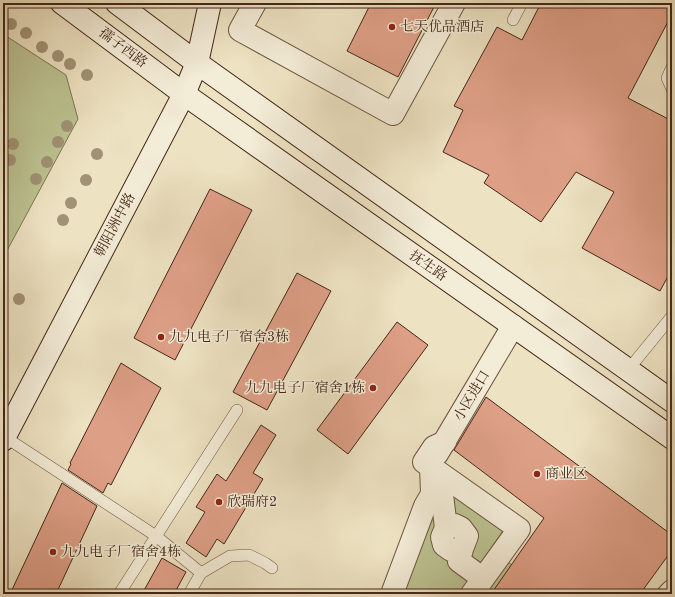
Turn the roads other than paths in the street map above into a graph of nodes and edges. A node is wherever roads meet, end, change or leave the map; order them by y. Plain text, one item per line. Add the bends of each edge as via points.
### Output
1 (62, 3) edge
2 (210, 3) edge
3 (255, 3) edge
4 (454, 3) edge
5 (522, 3) edge
6 (126, 7) edge
7 (513, 20) dead end
8 (197, 63) junction
9 (672, 67) edge
10 (672, 89) edge
11 (184, 94) junction
12 (672, 316) edge
13 (513, 326) junction
14 (628, 370) junction
15 (672, 401) edge
16 (237, 410) dead end
17 (672, 438) edge
18 (4, 439) edge
19 (430, 488) junction
20 (156, 536) junction
21 (272, 568) dead end
22 (474, 572) dead end
23 (201, 573) junction
24 (672, 590) edge
25 (119, 594) edge
26 (189, 594) edge
27 (392, 594) edge
28 (472, 594) edge
29 (669, 594) edge

1 - 11 main road, 孺子西路
2 - 8 main road, 朝阳洲中路
3 - 4 main road via 240,30 393,114
5 - 7 lane
6 - 8 main road
8 - 11 main road, 朝阳洲中路
8 - 14 main road
9 - 10 lane via 667,78
11 - 13 main road, 抚生路
11 - 18 main road, 朝阳洲中路
12 - 14 lane
13 - 17 main road, 抚生路
13 - 19 main road, 小区进口 via 445,442
14 - 15 main road
16 - 20 lane
18 - 20 lane
19 - 22 main road via 441,486 446,528 442,537 444,545 452,550 462,549 459,561
19 - 27 main road, 小区进口
19 - 28 main road via 519,529
20 - 23 lane
20 - 25 lane
21 - 23 lane via 249,555 230,556
23 - 26 lane
24 - 29 main road

